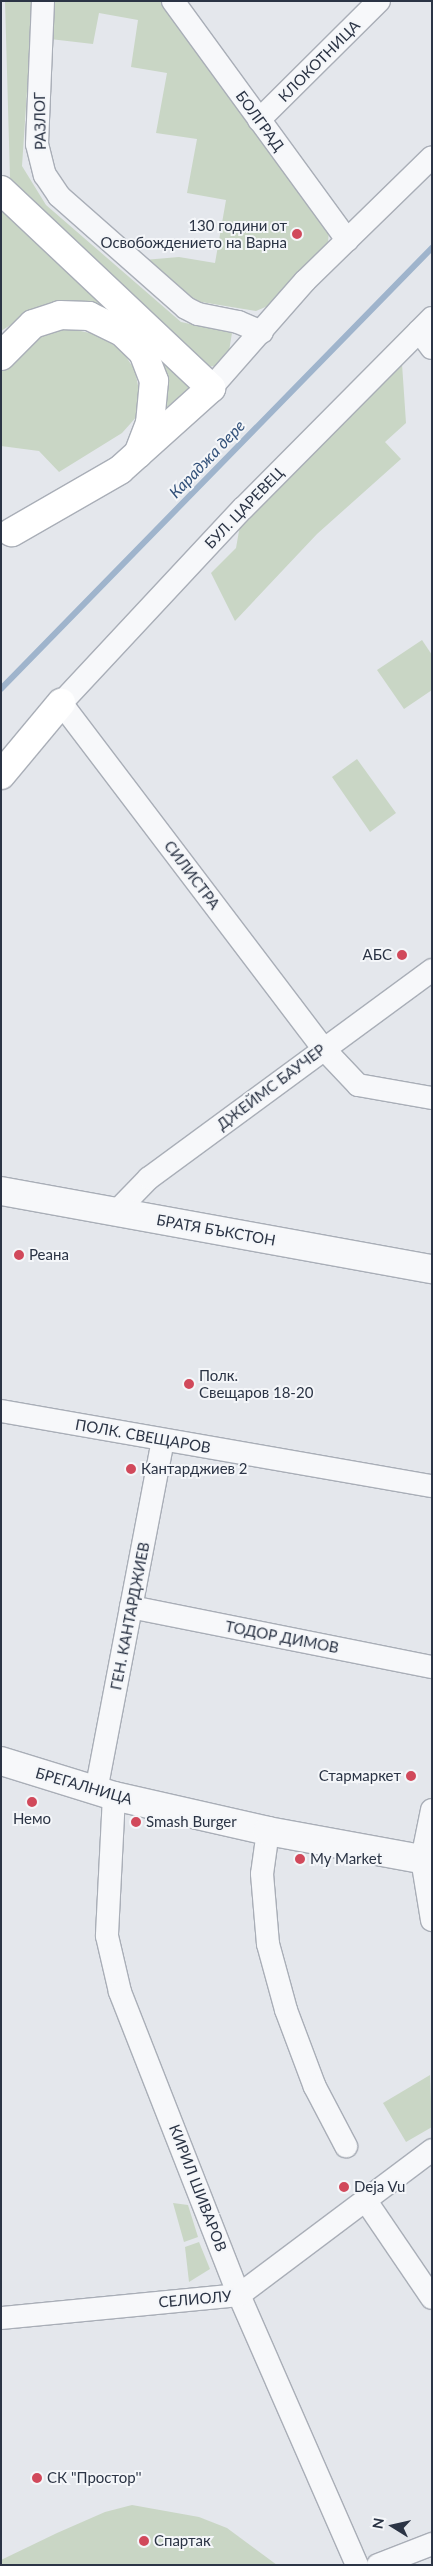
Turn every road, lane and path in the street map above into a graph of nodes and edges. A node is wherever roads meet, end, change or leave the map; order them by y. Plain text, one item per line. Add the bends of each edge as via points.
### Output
1 (43, 1) edge
2 (173, 1) edge
3 (379, 1) edge
4 (259, 120) junction
5 (432, 157) edge
6 (1, 190) edge
7 (347, 240) junction
8 (262, 332) junction
9 (427, 332) edge
10 (1, 356) edge
11 (211, 388) junction
12 (136, 458) junction
13 (12, 532) dead end
14 (61, 703) junction
15 (1, 775) edge
16 (432, 970) edge
17 (323, 1048) junction
18 (432, 1098) edge
19 (1, 1191) edge
20 (116, 1212) junction
21 (432, 1269) edge
22 (1, 1411) edge
23 (163, 1440) junction
24 (432, 1486) edge
25 (131, 1606) junction
26 (432, 1667) edge
27 (2, 1761) edge
28 (105, 1794) junction
29 (432, 1810) edge
30 (268, 1831) junction
31 (427, 1860) edge
32 (432, 1920) edge
33 (346, 2146) dead end
34 (432, 2150) edge
35 (366, 2201) junction
36 (238, 2295) junction
37 (432, 2298) edge
38 (1, 2318) edge
39 (432, 2544) edge
40 (357, 2565) edge
41 (378, 2565) edge

1 - 8 street, РАЗЛОГ via 37,144 45,175 59,196 186,308
2 - 4 street, БОЛГРАД
3 - 4 street, КЛОКОТНИЦА
4 - 7 street, БОЛГРАД
5 - 7 street
6 - 11 highway
7 - 8 street via 304,281
8 - 11 street
9 - 14 street, БУЛ. ЦАРЕВЕЦ via 243,508
10 - 12 highway via 33,324 60,315 90,316 122,332 143,352 154,381 150,423
11 - 12 highway
12 - 13 highway
14 - 15 highway
14 - 17 street, СИЛИСТРА
16 - 17 street, ДЖЕЙМС БАУЧЕР
17 - 18 street, СИЛИСТРА via 358,1085
17 - 20 street, ДЖЕЙМС БАУЧЕР via 148,1178
19 - 20 street, БРАТЯ БЪКСТОН
20 - 21 street, БРАТЯ БЪКСТОН
22 - 23 street, ПОЛК. СВЕЩАРОВ
23 - 24 street, ПОЛК. СВЕЩАРОВ
23 - 25 street, ГЕН. КАНТАРДЖИЕВ
25 - 26 street, ТОДОР ДИМОВ
25 - 28 street, ГЕН. КАНТАРДЖИЕВ
27 - 28 street, БРЕГАЛНИЦА
28 - 30 street, БРЕГАЛНИЦА
28 - 36 street, КИРИЛ ШИВАРОВ via 106,1936 118,1982
29 - 31 street
30 - 31 street, БРЕГАЛНИЦА
30 - 33 street via 262,1874 268,1944 286,2010 308,2070
31 - 32 street
34 - 35 street, СЕЛИОЛУ
35 - 36 street, СЕЛИОЛУ
35 - 37 street
36 - 38 street, СЕЛИОЛУ
36 - 40 street, КИРИЛ ШИВАРОВ
39 - 41 street

